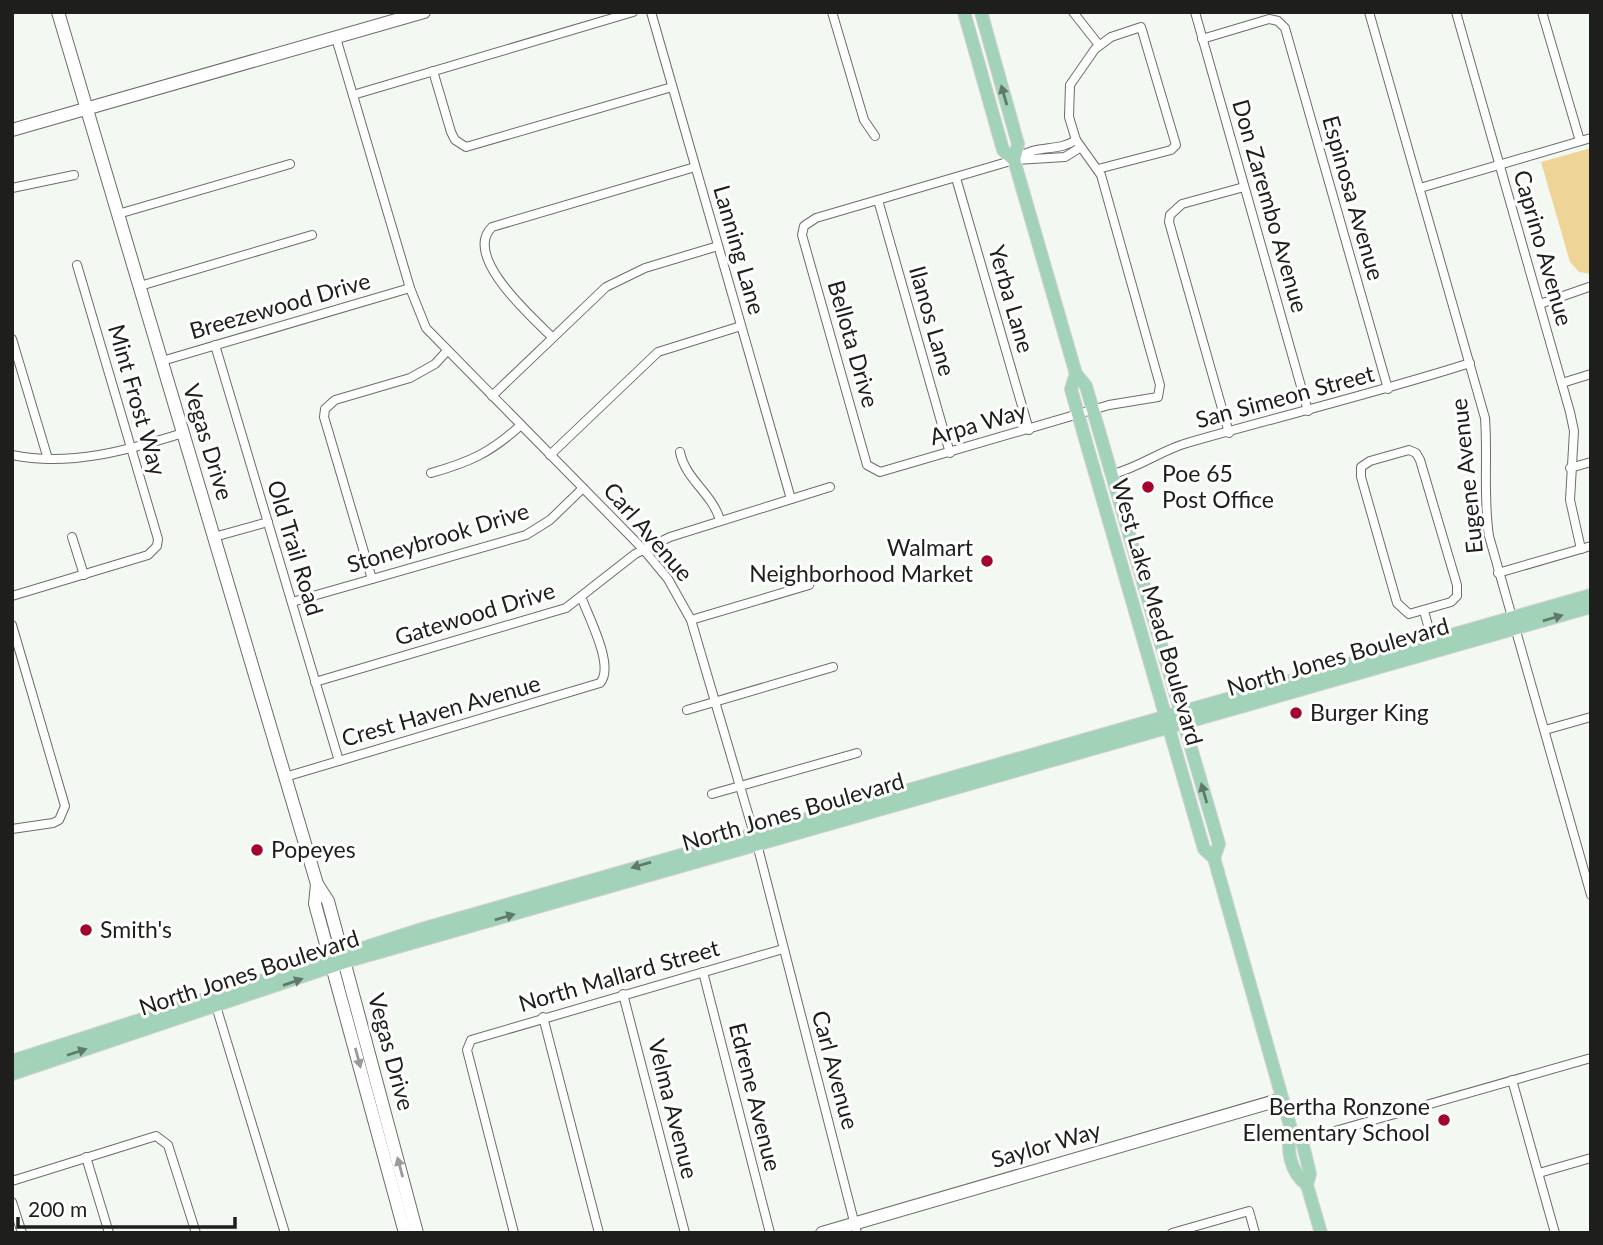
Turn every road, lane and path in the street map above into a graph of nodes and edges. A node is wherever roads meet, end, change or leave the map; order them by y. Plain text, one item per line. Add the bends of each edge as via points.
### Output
1 (58, 12) edge
2 (424, 12) edge
3 (632, 12) edge
4 (651, 12) edge
5 (832, 12) edge
6 (964, 12) edge
7 (981, 12) edge
8 (1073, 12) edge
9 (1195, 12) edge
10 (1369, 12) edge
11 (1456, 12) edge
12 (1542, 12) edge
13 (336, 38) junction
14 (1202, 39) junction
15 (1099, 45) junction
16 (992, 50) junction
17 (976, 55) junction
18 (433, 71) junction
19 (672, 87) junction
20 (353, 95) junction
21 (88, 110) junction
22 (12, 130) edge
23 (875, 136) dead end
24 (1591, 138) edge
25 (1580, 141) junction
26 (1079, 143) junction
27 (1014, 160) junction
28 (1498, 163) junction
29 (290, 164) dead end
30 (695, 167) junction
31 (1098, 169) junction
32 (74, 175) dead end
33 (956, 178) junction
34 (1244, 187) junction
35 (12, 188) edge
36 (1420, 188) junction
37 (878, 200) junction
38 (118, 214) junction
39 (312, 235) dead end
40 (718, 246) junction
41 (77, 265) dead end
42 (140, 286) junction
43 (1589, 287) dead end
44 (410, 288) junction
45 (1540, 304) junction
46 (741, 326) junction
47 (552, 337) junction
48 (13, 343) edge
49 (215, 345) junction
50 (447, 352) junction
51 (162, 361) junction
52 (1470, 363) junction
53 (1076, 374) junction
54 (1591, 374) edge
55 (1562, 383) junction
56 (1388, 389) junction
57 (492, 396) junction
58 (1093, 410) junction
59 (1308, 411) junction
60 (1079, 415) junction
61 (521, 425) junction
62 (1029, 430) junction
63 (183, 433) junction
64 (1229, 433) junction
65 (1086, 442) junction
66 (132, 449) junction
67 (680, 452) dead end
68 (950, 453) junction
69 (12, 455) edge
70 (550, 455) junction
71 (48, 459) junction
72 (1591, 462) edge
73 (1570, 468) junction
74 (874, 469) joint
75 (430, 473) dead end
76 (1113, 474) junction
77 (830, 487) dead end
78 (583, 488) junction
79 (791, 499) junction
80 (1106, 508) junction
81 (720, 520) junction
82 (268, 522) junction
83 (72, 537) dead end
84 (214, 537) junction
85 (1133, 545) junction
86 (1591, 546) edge
87 (1118, 549) junction
88 (1581, 549) junction
89 (644, 550) junction
90 (1498, 573) junction
91 (83, 575) junction
92 (372, 579) junction
93 (809, 585) dead end
94 (1591, 595) edge
95 (12, 596) edge
96 (582, 598) junction
97 (1148, 600) junction
98 (292, 602) junction
99 (1591, 607) edge
100 (1424, 611) junction
101 (691, 620) junction
102 (1513, 623) junction
103 (12, 625) edge
104 (1432, 640) junction
105 (1380, 661) junction
106 (833, 667) dead end
107 (315, 682) junction
108 (716, 702) junction
109 (687, 710) dead end
110 (1182, 717) junction
111 (1591, 717) edge
112 (1167, 721) junction
113 (1545, 730) junction
114 (857, 753) dead end
115 (339, 761) junction
116 (1009, 761) junction
117 (971, 771) junction
118 (285, 777) junction
119 (965, 785) junction
120 (740, 786) junction
121 (712, 794) dead end
122 (923, 797) junction
123 (12, 829) edge
124 (756, 839) junction
125 (1214, 858) junction
126 (1591, 895) edge
127 (783, 949) junction
128 (338, 960) junction
129 (703, 972) junction
130 (240, 986) junction
131 (623, 994) junction
132 (216, 1006) junction
133 (543, 1017) junction
134 (145, 1024) junction
135 (1591, 1058) edge
136 (12, 1061) edge
137 (12, 1074) edge
138 (1512, 1080) junction
139 (1282, 1099) junction
140 (1291, 1129) junction
141 (1302, 1141) junction
142 (1287, 1145) junction
143 (86, 1157) junction
144 (1591, 1158) edge
145 (1539, 1173) junction
146 (12, 1181) edge
147 (1307, 1185) junction
148 (12, 1202) edge
149 (856, 1228) edge
150 (22, 1233) edge
151 (109, 1233) edge
152 (196, 1233) edge
153 (285, 1233) edge
154 (405, 1233) edge
155 (417, 1233) edge
156 (514, 1233) edge
157 (599, 1233) edge
158 (685, 1233) edge
159 (770, 1233) edge
160 (822, 1233) edge
161 (1172, 1233) edge
162 (1255, 1233) edge
163 (1321, 1233) edge
164 (1555, 1233) edge

1 - 21 main road, Vegas Drive
2 - 13 main road
3 - 18 street
4 - 19 street, Lanning Lane
5 - 23 street via 864,120
6 - 17 main road, West Lake Mead Boulevard
7 - 16 main road, West Lake Mead Boulevard
8 - 15 street
9 - 14 street, Don Zarembo Avenue
10 - 36 street, Eugene Avenue
11 - 28 street, Caprino Avenue
12 - 25 street
13 - 20 street, Carl Avenue
13 - 21 main road
14 - 34 street, Don Zarembo Avenue
14 - 56 street, Espinosa Avenue via 1269,19 1278,20 1284,28
15 - 26 street via 1070,85 1069,117
15 - 31 street via 1136,27 1145,32 1176,138 1171,150
16 - 17 main road
27 -> 16 main road, West Lake Mead Boulevard via 1018,144
17 - 27 main road, West Lake Mead Boulevard via 1003,150
18 - 19 street via 451,132 460,145 474,145
18 - 20 street
19 - 30 street, Lanning Lane
20 - 44 street, Carl Avenue
21 - 22 main road
21 - 38 main road, Vegas Drive
24 - 25 street
25 - 28 street
26 - 27 street via 1065,157
26 - 31 street
27 - 33 street
27 - 53 main road, West Lake Mead Boulevard
28 - 36 street
28 - 45 street, Caprino Avenue
29 - 38 street
30 - 40 street, Lanning Lane
30 - 47 street via 492,227 486,233 484,241 496,277
31 - 58 street, Arpa Way via 1161,393 1144,401
32 - 35 street
33 - 37 street
33 - 62 street, Yerba Lane
34 - 59 street, Don Zarembo Avenue
34 - 64 street via 1182,204 1169,222
36 - 52 street, Eugene Avenue
37 - 68 street, Ilanos Lane
37 - 74 street, Bellota Drive via 816,218 804,226 802,234 867,465
38 - 42 main road, Vegas Drive
39 - 42 street
40 - 46 street, Lanning Lane
40 - 47 street via 628,274 595,296
41 - 66 street, Mint Frost Way
42 - 51 main road, Vegas Drive
43 - 45 street
44 - 49 street, Breezewood Drive
44 - 50 street, Carl Avenue via 426,328
45 - 55 street, Caprino Avenue
46 - 70 street via 658,352
46 - 79 street, Lanning Lane
47 - 57 street
48 - 71 street
49 - 51 street, Breezewood Drive
49 - 82 street, Old Trail Road
50 - 57 street, Carl Avenue
50 - 92 street via 422,373 335,400 325,409
51 - 63 main road, Vegas Drive
52 - 56 street, San Simeon Street
52 - 90 street, Eugene Avenue via 1485,418 1485,514
53 - 58 main road, West Lake Mead Boulevard via 1086,386
53 - 60 main road, West Lake Mead Boulevard via 1071,389
54 - 55 street
55 - 73 street, Caprino Avenue via 1574,431
56 - 59 street, San Simeon Street
57 - 61 street, Carl Avenue
58 - 60 street, Arpa Way
58 - 76 main road, West Lake Mead Boulevard
59 - 64 street, San Simeon Street
60 - 62 street, Arpa Way
60 - 65 main road, West Lake Mead Boulevard
61 - 70 street, Carl Avenue
61 - 75 street via 495,449
62 - 68 street, Arpa Way
63 - 66 street
63 - 84 main road, Vegas Drive
64 - 76 street, San Simeon Street via 1183,444
65 - 76 main road via 1096,451 1105,474
65 - 80 main road, West Lake Mead Boulevard
66 - 71 street
66 - 91 street, Mint Frost Way via 157,546 148,555
67 - 81 street via 682,463 711,498
68 - 74 street, Arpa Way
69 - 71 street
70 - 78 street, Carl Avenue
72 - 73 street
73 - 88 street, Caprino Avenue via 1571,508
76 - 85 main road, West Lake Mead Boulevard
77 - 79 street, Gatewood Drive
78 - 89 street, Carl Avenue
78 - 92 street, Stoneybrook Drive via 550,520 526,535
79 - 81 street, Gatewood Drive
80 - 85 main road via 1123,538
80 - 87 main road, West Lake Mead Boulevard
81 - 89 street, Gatewood Drive
82 - 84 street
82 - 98 street, Old Trail Road
83 - 91 street
84 - 118 main road, Vegas Drive
85 - 97 main road, West Lake Mead Boulevard
86 - 88 street
87 - 97 main road via 1128,557
87 - 112 main road, West Lake Mead Boulevard
88 - 90 street
89 - 96 street, Gatewood Drive
89 - 101 street, Carl Avenue via 674,588
90 - 102 street, Eugene Avenue
91 - 95 street
92 - 98 street, Stoneybrook Drive
93 - 101 street
94 - 102 main road, North Jones Boulevard
96 - 107 street, Gatewood Drive via 540,617
96 - 115 street, Crest Haven Avenue via 604,660 604,678 590,688
97 - 110 main road, West Lake Mead Boulevard
98 - 107 street, Old Trail Road
102 -> 99 main road, North Jones Boulevard
100 - 100 street via 1451,602 1457,596 1457,586 1416,453 1409,450 1370,461 1361,467 1361,477 1397,603 1409,614
100 - 104 street
101 - 108 street, Carl Avenue
102 - 104 main road, North Jones Boulevard
102 - 105 main road, North Jones Boulevard
102 - 113 street, Eugene Avenue
103 - 123 street via 65,806 53,823
104 - 105 main road, North Jones Boulevard
105 - 110 main road, North Jones Boulevard
106 - 108 street
107 - 115 street, Old Trail Road
108 - 109 street
108 - 120 street, Carl Avenue
110 - 112 main road, North Jones Boulevard
125 -> 110 main road, West Lake Mead Boulevard via 1219,844
111 - 113 street
112 - 116 main road, North Jones Boulevard
112 - 119 main road, North Jones Boulevard
112 - 125 main road, West Lake Mead Boulevard via 1204,849
113 - 126 street, Eugene Avenue
114 - 120 street
115 - 118 street, Crest Haven Avenue
116 - 117 main road, North Jones Boulevard
116 - 119 main road via 970,777
117 - 122 main road
117 - 124 main road, North Jones Boulevard
118 - 128 main road, Vegas Drive via 317,884 328,901
119 - 122 main road, North Jones Boulevard
120 - 121 street
120 - 124 street, Carl Avenue
122 - 124 main road, North Jones Boulevard
124 - 127 street, Carl Avenue
124 - 128 main road, North Jones Boulevard
125 - 139 main road, West Lake Mead Boulevard
127 - 129 street, North Mallard Street
127 - 149 street, Carl Avenue
128 - 130 main road, North Jones Boulevard
132 -> 128 main road, North Jones Boulevard
128 -> 154 main road, Vegas Drive
155 -> 128 main road, Vegas Drive
129 - 131 street, North Mallard Street
129 - 159 street, Edrene Avenue
130 - 132 main road
130 - 134 main road, North Jones Boulevard
131 - 133 street, North Mallard Street
131 - 158 street, Velma Avenue
132 - 134 main road, North Jones Boulevard
132 - 153 street
133 - 156 street, North Mallard Street via 483,1034 468,1045
133 - 157 street
134 - 136 main road, North Jones Boulevard
137 -> 134 main road, North Jones Boulevard
135 - 138 street
138 - 141 street
138 - 145 street
139 - 140 main road, West Lake Mead Boulevard
139 - 149 main road, Saylor Way
140 - 141 main road, West Lake Mead Boulevard
140 - 142 main road
141 - 142 street
141 - 147 main road, West Lake Mead Boulevard via 1310,1174
142 - 147 main road, West Lake Mead Boulevard via 1296,1176
143 - 146 street
143 - 151 street
143 - 152 street via 156,1136 163,1139
144 - 145 street
145 - 164 street
147 - 163 main road, West Lake Mead Boulevard
148 - 150 street
149 - 160 main road, Saylor Way
161 - 162 street via 1249,1211

